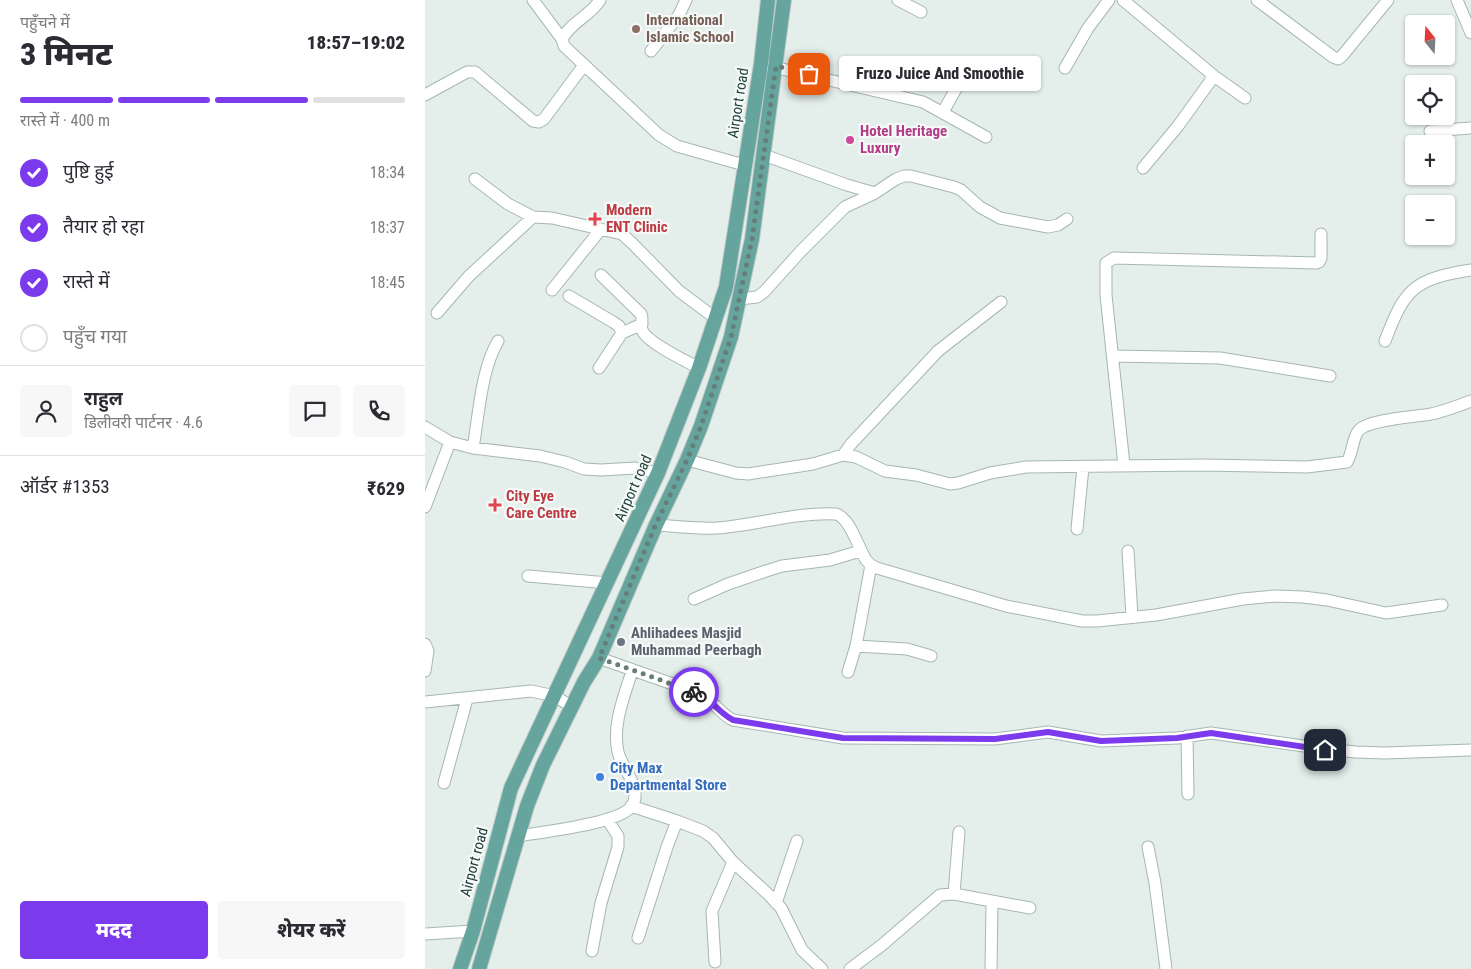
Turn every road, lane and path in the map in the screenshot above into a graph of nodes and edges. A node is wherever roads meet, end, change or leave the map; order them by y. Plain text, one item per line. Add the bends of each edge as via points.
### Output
1 (533, 0) edge
2 (600, 0) edge
3 (686, 0) edge
4 (768, 0) edge
5 (784, 0) edge
6 (898, 0) edge
7 (1109, 0) edge
8 (1123, 0) edge
9 (1257, 0) edge
10 (1388, 0) edge
11 (1457, 0) edge
12 (921, 12) dead end
13 (1471, 33) edge
14 (562, 39) junction
15 (651, 51) dead end
16 (761, 64) junction
17 (585, 65) junction
18 (776, 66) junction
19 (967, 67) dead end
20 (1065, 68) dead end
21 (1214, 76) junction
22 (426, 92) edge
23 (1245, 98) dead end
24 (943, 112) junction
25 (1471, 128) edge
26 (1429, 131) dead end
27 (986, 137) dead end
28 (764, 155) junction
29 (744, 165) junction
30 (1143, 168) dead end
31 (475, 179) dead end
32 (875, 192) junction
33 (533, 217) junction
34 (1067, 219) dead end
35 (601, 229) junction
36 (1321, 234) dead end
37 (1471, 270) edge
38 (601, 275) dead end
39 (552, 290) dead end
40 (569, 296) dead end
41 (739, 299) junction
42 (1001, 302) dead end
43 (437, 313) dead end
44 (715, 318) junction
45 (642, 324) junction
46 (622, 333) junction
47 (499, 341) dead end
48 (1385, 341) dead end
49 (1113, 356) junction
50 (599, 368) dead end
51 (699, 368) junction
52 (1331, 376) dead end
53 (1471, 400) edge
54 (425, 427) edge
55 (450, 442) junction
56 (473, 448) junction
57 (843, 455) junction
58 (687, 460) junction
59 (1124, 465) junction
60 (1083, 467) junction
61 (659, 474) junction
62 (425, 507) edge
63 (656, 524) junction
64 (1077, 529) dead end
65 (861, 551) junction
66 (1128, 551) dead end
67 (871, 565) junction
68 (528, 576) dead end
69 (608, 583) junction
70 (694, 599) dead end
71 (1442, 605) dead end
72 (1132, 618) junction
73 (425, 644) edge
74 (855, 646) junction
75 (931, 656) dead end
76 (599, 658) junction
77 (425, 671) edge
78 (633, 671) junction
79 (848, 672) dead end
80 (555, 696) junction
81 (467, 699) junction
82 (425, 702) edge
83 (572, 707) junction
84 (1187, 736) junction
85 (1471, 750) edge
86 (444, 783) dead end
87 (1188, 794) dead end
88 (631, 806) junction
89 (607, 819) junction
90 (677, 820) junction
91 (959, 832) dead end
92 (518, 836) junction
93 (797, 841) dead end
94 (1148, 847) dead end
95 (733, 862) junction
96 (953, 894) junction
97 (992, 902) junction
98 (776, 903) junction
99 (1030, 908) dead end
100 (473, 931) junction
101 (425, 934) edge
102 (638, 938) dead end
103 (592, 951) dead end
104 (715, 962) dead end
105 (460, 969) edge
106 (479, 969) edge
107 (822, 969) edge
108 (850, 969) edge
109 (991, 969) edge
110 (1166, 969) edge

1 - 14 street
2 - 14 street
3 - 15 street via 679,15
4 - 16 main road, Airport road
5 - 18 main road
6 - 12 street
7 - 20 street
8 - 21 street
9 - 10 street via 1337,59
11 - 13 street
14 - 17 street via 564,46
16 - 18 street
16 - 29 main road, Airport road
17 - 22 street via 539,122 533,121 475,72 467,72
17 - 29 street via 668,141
18 - 24 street via 923,102
18 - 28 main road
19 - 24 street
21 - 23 street
21 - 30 street
24 - 27 street
25 - 26 street
28 - 32 street
28 - 41 main road via 752,239
29 - 44 main road, Airport road via 727,287
31 - 33 street via 508,204
32 - 34 street via 897,179 911,176 961,190 980,208 1000,218 1048,227
32 - 41 street via 845,207 757,297
33 - 35 street
33 - 43 street via 469,276
35 - 39 street
35 - 44 street via 625,236 679,291
36 - 49 street via 1321,258 1316,263 1109,260 1105,268
37 - 48 street via 1433,277 1418,285 1402,302
38 - 45 street via 641,314
40 - 46 street via 619,326
41 - 58 main road via 731,337
42 - 57 street via 938,351
44 - 51 main road, Airport road
45 - 46 street
45 - 51 street via 643,333 652,341
46 - 50 street
47 - 56 street via 487,368
49 - 52 street via 1220,358
49 - 59 street
51 - 61 main road, Airport road
53 - 59 street via 1451,409 1363,427 1357,434 1350,458 1341,464 1307,467
54 - 55 street
55 - 56 street
55 - 62 street
56 - 61 street via 540,456 585,469 635,468
57 - 58 street via 813,464 748,474
57 - 60 street via 856,457 885,471 950,484 1008,469
58 - 63 main road
59 - 60 street
60 - 64 street
61 - 69 main road, Airport road
63 - 65 street via 718,528 781,518 836,514 847,523
63 - 76 main road
65 - 67 street
65 - 70 street via 825,561 782,566
66 - 72 street
67 - 72 street via 975,598 1045,615 1089,621
67 - 74 street
68 - 69 street
69 - 80 main road, Airport road
71 - 72 street via 1386,613 1311,598 1275,596
73 - 77 street via 428,650
74 - 75 street via 907,649
74 - 79 street
76 - 78 street
76 - 83 main road
78 - 84 street via 701,694 733,720 843,738 995,739 1048,732 1101,741
78 - 88 street via 617,726 618,752 635,790
80 - 81 street via 524,691
80 - 83 street
80 - 100 main road, Airport road via 511,788
81 - 82 street
81 - 86 street
83 - 92 main road via 543,765
84 - 85 street via 1211,733 1356,752
84 - 87 street
88 - 89 street
88 - 90 street
89 - 92 street
89 - 103 street via 617,836 618,847 601,903
90 - 95 street via 713,838
90 - 102 street
91 - 96 street
92 - 106 main road
93 - 98 street
94 - 110 street
95 - 98 street
95 - 104 street via 712,911
96 - 97 street
96 - 108 street via 935,898
97 - 99 street
97 - 109 street
98 - 107 street via 803,950
100 - 101 street
100 - 105 main road, Airport road

